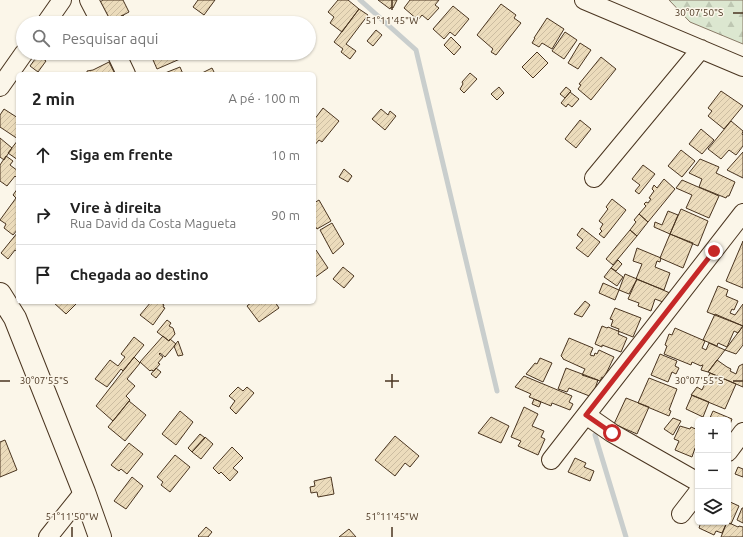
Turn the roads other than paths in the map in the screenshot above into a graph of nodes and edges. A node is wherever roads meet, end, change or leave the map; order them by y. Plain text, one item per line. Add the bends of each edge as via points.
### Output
1 (62, 0) edge
2 (89, 0) edge
3 (584, 0) edge
4 (51, 16) edge
5 (97, 16) edge
6 (701, 49) junction
7 (19, 60) edge
8 (119, 60) edge
9 (743, 67) edge
10 (125, 72) edge
11 (0, 87) edge
12 (594, 178) dead end
13 (743, 213) edge
14 (0, 294) edge
15 (586, 415) junction
16 (743, 432) edge
17 (731, 448) edge
18 (551, 460) dead end
19 (695, 480) edge
20 (84, 492) junction
21 (695, 496) edge
22 (681, 514) dead end
23 (48, 537) edge
24 (100, 537) edge

1 - 4 street
2 - 5 street
3 - 6 street
6 - 9 street
6 - 12 street
7 - 11 street
8 - 10 street
13 - 15 street
14 - 20 main road via 15,318
15 - 18 street
15 - 19 street via 612,433
16 - 17 street
20 - 23 street
20 - 24 main road
21 - 22 street

